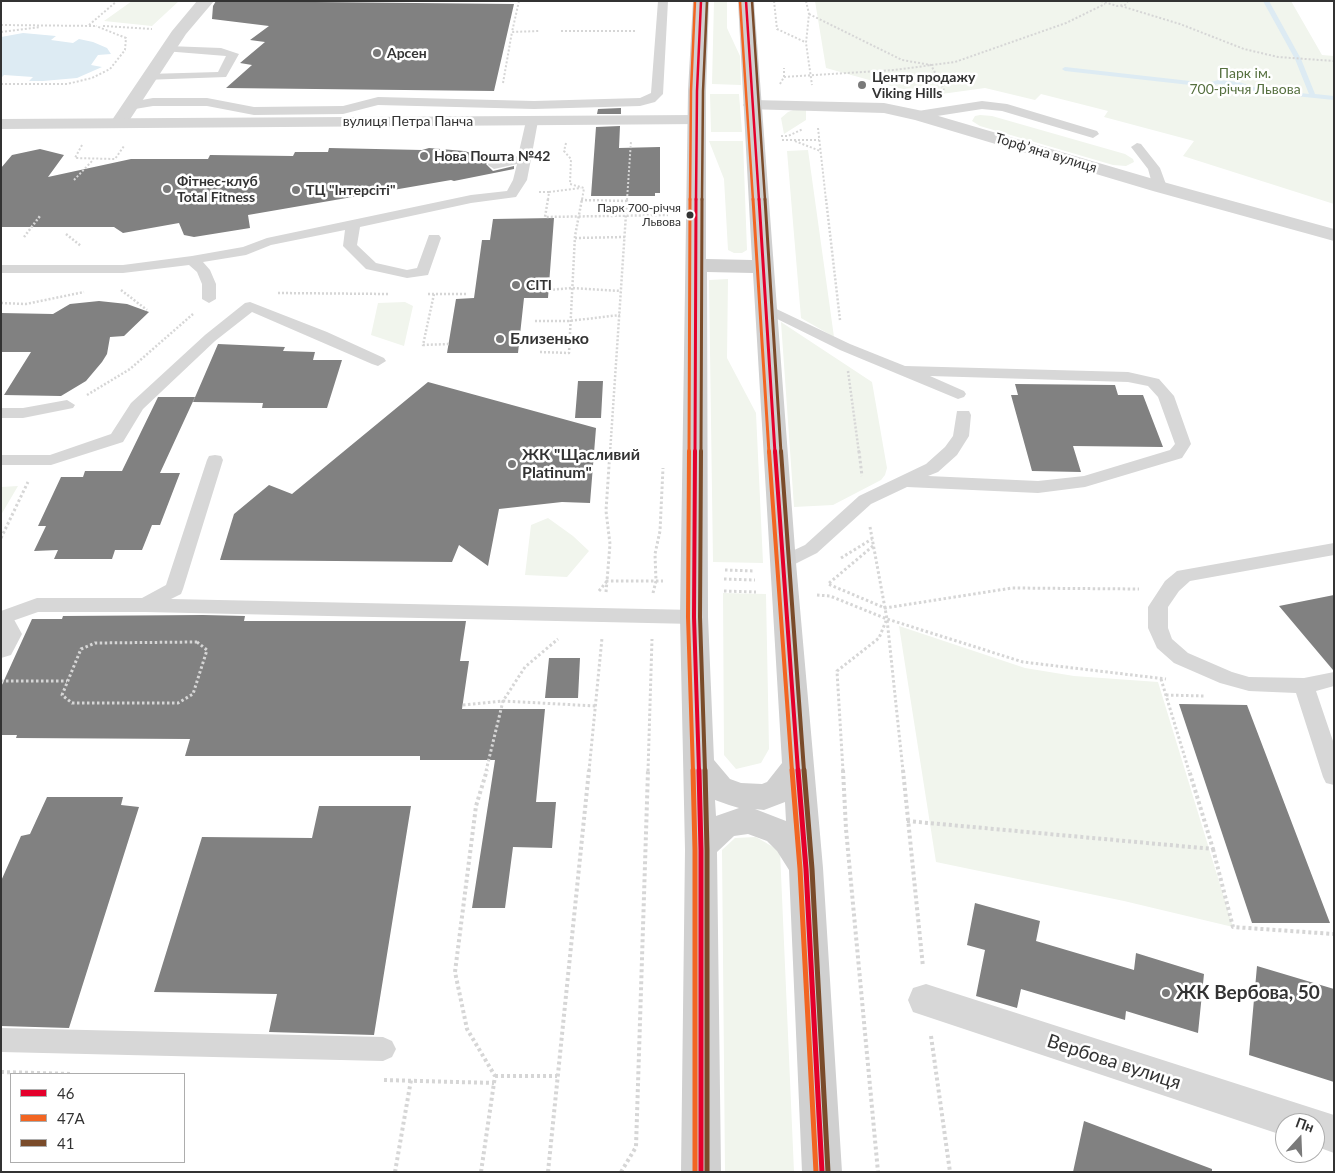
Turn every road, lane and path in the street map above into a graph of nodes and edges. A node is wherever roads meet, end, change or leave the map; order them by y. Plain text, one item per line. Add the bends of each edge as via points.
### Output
1 (117, 1) edge
2 (206, 1) edge
3 (518, 1) edge
4 (663, 1) edge
5 (701, 1) edge
6 (746, 1) edge
7 (774, 1) edge
8 (806, 1) edge
9 (1101, 1) edge
10 (1128, 1) edge
11 (1105, 4) junction
12 (1121, 6) junction
13 (809, 14) junction
14 (1, 25) edge
15 (50, 25) junction
16 (89, 25) junction
17 (96, 26) junction
18 (180, 31) junction
19 (539, 31) dead end
20 (561, 31) dead end
21 (636, 31) dead end
22 (1, 32) edge
23 (512, 32) junction
24 (806, 42) junction
25 (168, 49) junction
26 (1334, 60) edge
27 (931, 65) junction
28 (784, 68) dead end
29 (811, 74) junction
30 (784, 77) junction
31 (148, 78) junction
32 (1, 84) edge
33 (503, 84) dead end
34 (776, 89) dead end
35 (752, 105) junction
36 (129, 106) junction
37 (918, 115) junction
38 (697, 120) junction
39 (532, 121) junction
40 (119, 123) junction
41 (1, 124) edge
42 (811, 126) dead end
43 (806, 127) dead end
44 (631, 132) dead end
45 (1093, 134) dead end
46 (780, 136) dead end
47 (788, 136) junction
48 (566, 140) dead end
49 (783, 140) dead end
50 (794, 140) junction
51 (819, 140) junction
52 (1137, 147) dead end
53 (820, 151) junction
54 (78, 152) dead end
55 (120, 152) dead end
56 (525, 159) junction
57 (93, 160) junction
58 (494, 164) dead end
59 (74, 180) dead end
60 (1160, 187) junction
61 (584, 188) junction
62 (549, 192) junction
63 (511, 194) junction
64 (581, 200) junction
65 (628, 201) junction
66 (627, 214) junction
67 (578, 215) junction
68 (668, 215) dead end
69 (40, 216) dead end
70 (353, 224) junction
71 (1334, 235) edge
72 (24, 237) dead end
73 (625, 237) junction
74 (434, 238) dead end
75 (575, 238) junction
76 (192, 260) junction
77 (697, 265) junction
78 (763, 267) junction
79 (1, 269) edge
80 (116, 286) dead end
81 (571, 288) junction
82 (89, 290) dead end
83 (548, 290) dead end
84 (622, 291) junction
85 (277, 293) dead end
86 (395, 294) dead end
87 (424, 294) dead end
88 (434, 294) junction
89 (467, 294) dead end
90 (209, 299) joint
91 (1, 303) edge
92 (766, 308) junction
93 (147, 310) dead end
94 (620, 315) junction
95 (535, 320) dead end
96 (569, 320) junction
97 (841, 323) dead end
98 (449, 344) dead end
99 (540, 352) dead end
100 (378, 361) dead end
101 (848, 368) dead end
102 (902, 371) junction
103 (958, 394) dead end
104 (67, 405) joint
105 (1, 413) edge
106 (963, 415) dead end
107 (1, 460) edge
108 (215, 460) dead end
109 (663, 464) dead end
110 (29, 480) dead end
111 (906, 481) junction
112 (863, 482) dead end
113 (869, 523) dead end
114 (1, 538) edge
115 (872, 539) junction
116 (874, 546) junction
117 (1334, 549) edge
118 (836, 561) dead end
119 (773, 567) junction
120 (720, 570) dead end
121 (720, 579) dead end
122 (670, 580) dead end
123 (758, 580) dead end
124 (607, 581) junction
125 (656, 581) junction
126 (1172, 586) junction
127 (721, 591) dead end
128 (763, 592) dead end
129 (830, 596) dead end
130 (146, 605) junction
131 (885, 608) junction
132 (581, 614) junction
133 (604, 615) junction
134 (652, 616) junction
135 (694, 617) junction
136 (887, 619) junction
137 (1, 620) edge
138 (1, 648) edge
139 (1161, 678) junction
140 (1170, 679) dead end
141 (1334, 679) edge
142 (1, 681) edge
143 (67, 681) junction
144 (1304, 686) junction
145 (503, 701) junction
146 (463, 705) dead end
147 (596, 706) junction
148 (799, 764) junction
149 (700, 765) junction
150 (1334, 777) edge
151 (907, 821) junction
152 (1213, 849) junction
153 (701, 850) junction
154 (806, 869) junction
155 (1334, 934) edge
156 (926, 1000) junction
157 (1, 1040) edge
158 (383, 1049) dead end
159 (1, 1072) edge
160 (40, 1073) edge
161 (495, 1076) junction
162 (557, 1076) junction
163 (410, 1080) dead end
164 (1275, 1114) edge
165 (395, 1172) edge
166 (481, 1172) edge
167 (548, 1172) edge
168 (622, 1172) edge
169 (701, 1172) edge
170 (822, 1172) edge
171 (878, 1172) edge
172 (950, 1172) edge

1 - 16 path
2 - 18 street
3 - 23 path
4 - 36 lane via 657,94 640,102 534,105 378,101 343,110 254,111 207,102 153,102
5 - 38 main road
6 - 35 main road
7 - 24 path via 777,29
8 - 13 path
9 - 11 path
10 - 12 path
11 - 12 path
11 - 27 path via 1066,23 994,50 955,62
12 - 26 path via 1244,49 1278,57
13 - 24 path
13 - 27 path via 902,60
14 - 15 path
15 - 16 path
15 - 22 path
16 - 17 path
17 - 18 path
17 - 32 path via 126,38 125,50 110,69 68,84
18 - 25 street
19 - 23 path
20 - 21 path
23 - 33 path
24 - 29 path
25 - 31 street
25 - 31 lane via 233,54 222,75
27 - 29 path
28 - 30 path
29 - 30 path
30 - 34 path
31 - 36 street
35 - 37 street, Торфʼяна вулиця via 884,108
35 - 78 main road
36 - 40 street
37 - 45 lane via 982,106 1003,108
37 - 60 street, Торфʼяна вулиця
38 - 39 street, вулиця Петра Панча
38 - 77 main road
39 - 40 street, вулиця Петра Панча
39 - 56 lane
40 - 41 street, вулиця Петра Панча
42 - 51 path via 817,126
43 - 47 path
44 - 65 path
46 - 47 path
47 - 50 path
48 - 61 path via 564,151 571,159 570,184
49 - 50 path
50 - 51 path
50 - 53 path
51 - 53 path
52 - 60 lane via 1154,168
53 - 97 path
54 - 57 path via 75,158
55 - 57 path via 115,159
56 - 58 lane
56 - 63 lane via 520,180
57 - 59 path
60 - 71 street, Торфʼяна вулиця
61 - 62 path
61 - 64 path
62 - 63 path
62 - 67 path via 545,217 573,218
63 - 70 lane via 471,199
64 - 65 path
64 - 67 path
65 - 66 path
66 - 67 path
66 - 68 path
66 - 73 path
67 - 75 path
69 - 72 path
70 - 74 lane via 350,246 371,266 407,274 423,272
70 - 76 lane via 267,242 246,251
73 - 75 path
73 - 84 path
75 - 81 path
76 - 79 lane via 123,270
76 - 90 lane via 203,270 209,284
77 - 78 main road
77 - 135 main road
78 - 92 main road
80 - 93 path
81 - 83 path
81 - 84 path
81 - 96 path
82 - 91 path via 26,304
84 - 94 path
85 - 86 path
87 - 88 path
88 - 89 path
88 - 98 path via 423,346
90 - 104 path via 130,369
92 - 102 lane
92 - 119 main road
94 - 96 path
94 - 124 path via 606,510 610,544
95 - 96 path
96 - 99 path via 569,352
100 - 107 lane via 250,306 210,338 137,406 116,438 50,460
101 - 112 path
102 - 103 lane
102 - 111 lane via 1128,378 1153,382 1166,396 1184,444 1176,454 1085,481 1038,487
104 - 105 lane via 23,413
106 - 111 lane via 961,436 951,451 932,468
108 - 130 lane via 174,589
109 - 125 path via 660,531 655,554
110 - 114 path
111 - 119 lane via 865,500 811,549
113 - 115 path
115 - 116 path
115 - 118 path
116 - 131 path
116 - 131 path via 828,584
117 - 126 lane via 1184,576
119 - 120 path
119 - 148 main road
121 - 123 path
122 - 125 path
124 - 125 path
124 - 132 path
124 - 133 path
125 - 134 path
126 - 131 path via 1134,590 1012,588
126 - 144 lane via 1158,606 1158,628 1164,643 1181,658 1249,684
127 - 128 path
129 - 136 path
130 - 132 lane
130 - 137 lane via 37,605
131 - 136 path
132 - 133 lane
132 - 145 path via 575,624 526,667
133 - 134 lane
133 - 147 path
134 - 135 lane
134 - 168 path via 636,1147
135 - 149 main road
136 - 139 path via 1023,662
136 - 151 path
136 - 171 path via 879,638 837,671 846,829
137 - 138 street via 8,634
139 - 140 path
139 - 152 path
141 - 144 lane
142 - 143 path
143 - 143 path via 62,695 72,703 178,704 193,694 207,650 197,642 95,643 80,649
144 - 150 lane
145 - 146 path
145 - 147 path
145 - 161 path via 476,806 454,972 467,1029
147 - 162 path
148 - 149 main road via 778,791 764,797 740,796 720,788
148 - 154 main road
149 - 153 main road
151 - 152 path
151 - 156 path
152 - 155 path via 1233,927
153 - 154 main road via 707,840 723,827 750,821 778,832 789,842
153 - 169 main road
154 - 170 main road
156 - 164 street, Вербова вулиця
156 - 172 path
157 - 158 lane
159 - 160 path
161 - 162 path
161 - 166 path
162 - 167 path
163 - 165 path

